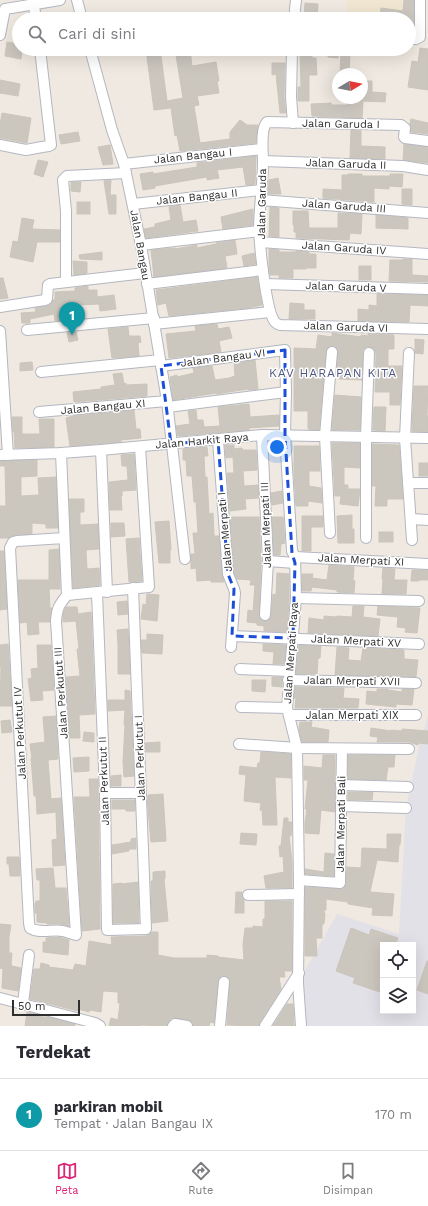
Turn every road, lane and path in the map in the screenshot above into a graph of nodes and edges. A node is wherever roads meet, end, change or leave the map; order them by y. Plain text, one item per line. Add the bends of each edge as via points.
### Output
1 (60, 0) edge
2 (77, 0) edge
3 (296, 0) edge
4 (420, 0) edge
5 (33, 2) edge
6 (5, 4) edge
7 (35, 12) edge
8 (80, 12) edge
9 (295, 12) edge
10 (0, 35) edge
11 (416, 39) edge
12 (41, 56) edge
13 (92, 56) edge
14 (292, 56) edge
15 (293, 118) junction
16 (428, 141) edge
17 (0, 145) edge
18 (262, 149) junction
19 (263, 161) junction
20 (125, 168) junction
21 (428, 170) edge
22 (261, 195) junction
23 (133, 204) junction
24 (428, 213) edge
25 (259, 231) junction
26 (260, 242) junction
27 (141, 245) junction
28 (428, 254) edge
29 (263, 270) junction
30 (145, 273) junction
31 (66, 282) junction
32 (147, 284) junction
33 (265, 284) junction
34 (428, 289) edge
35 (0, 307) edge
36 (270, 312) junction
37 (154, 321) junction
38 (428, 329) edge
39 (27, 330) dead end
40 (0, 331) edge
41 (285, 350) joint
42 (332, 352) dead end
43 (369, 353) dead end
44 (409, 353) dead end
45 (161, 363) junction
46 (41, 372) dead end
47 (1, 373) edge
48 (286, 392) junction
49 (167, 404) junction
50 (39, 412) dead end
51 (2, 414) edge
52 (285, 435) junction
53 (262, 436) junction
54 (325, 436) junction
55 (366, 437) junction
56 (405, 438) junction
57 (428, 438) edge
58 (218, 440) junction
59 (172, 444) junction
60 (140, 447) junction
61 (101, 450) junction
62 (61, 453) junction
63 (4, 455) edge
64 (408, 483) junction
65 (428, 484) edge
66 (410, 519) junction
67 (428, 520) edge
68 (330, 533) dead end
69 (64, 538) junction
70 (366, 538) dead end
71 (412, 540) dead end
72 (185, 559) dead end
73 (295, 560) junction
74 (268, 561) junction
75 (428, 564) edge
76 (133, 588) junction
77 (102, 592) junction
78 (67, 596) junction
79 (296, 598) junction
80 (419, 601) dead end
81 (265, 615) dead end
82 (232, 636) junction
83 (293, 638) junction
84 (419, 644) dead end
85 (231, 647) dead end
86 (240, 669) dead end
87 (289, 675) junction
88 (416, 683) dead end
89 (241, 707) dead end
90 (288, 711) junction
91 (416, 715) dead end
92 (239, 744) dead end
93 (297, 748) junction
94 (342, 749) junction
95 (409, 749) dead end
96 (341, 785) junction
97 (408, 787) dead end
98 (105, 793) junction
99 (141, 793) junction
100 (341, 806) junction
101 (406, 808) dead end
102 (299, 880) junction
103 (299, 894) junction
104 (248, 895) dead end
105 (146, 929) joint
106 (76, 935) joint
107 (29, 955) dead end
108 (299, 977) junction
109 (224, 982) dead end
110 (0, 998) edge
111 (23, 1004) junction
112 (100, 1026) edge
113 (173, 1026) edge
114 (187, 1026) edge
115 (220, 1026) edge
116 (265, 1026) edge
117 (302, 1026) edge

1 - 5 street
2 - 8 street
3 - 9 street
4 - 11 street via 420,37
5 - 6 street
5 - 7 street
6 - 10 street
12 - 17 street via 51,145 26,150
13 - 20 street, Jalan Bangau
14 - 15 street, Jalan Garuda I
15 - 16 street, Jalan Garuda I via 401,125 405,138
15 - 18 street, Jalan Garuda via 267,122 264,127
18 - 19 street, Jalan Garuda
18 - 20 street, Jalan Bangau I
19 - 21 street, Jalan Garuda II via 403,166
19 - 22 street, Jalan Garuda
20 - 23 street, Jalan Bangau
20 - 31 street, Jalan Bangau I via 67,176 63,180 66,211
22 - 23 street, Jalan Bangau II
22 - 24 street, Jalan Garuda III
22 - 25 street, Jalan Garuda
23 - 27 street, Jalan Bangau
25 - 26 street, Jalan Garuda
25 - 27 street
26 - 28 street, Jalan Garuda IV
26 - 29 street, Jalan Garuda
27 - 30 street, Jalan Bangau
29 - 32 street
29 - 33 street, Jalan Garuda
30 - 31 street
30 - 32 street, Jalan Bangau
31 - 35 street via 48,285 46,300
32 - 37 street, Jalan Bangau
33 - 34 street, Jalan Garuda V
33 - 36 street, Jalan Garuda
36 - 37 street
36 - 38 street, Jalan Garuda VI via 274,321 280,325
37 - 39 street
37 - 45 street, Jalan Bangau
40 - 47 street
41 - 45 street, Jalan Bangau VI
41 - 48 street, Jalan Merpati Raya
42 - 54 street
43 - 55 street
44 - 56 street
45 - 46 street, Jalan Bangau VI
45 - 49 street, Jalan Bangau
47 - 51 street
48 - 49 street, Jalan Bangau XI
48 - 52 street, Jalan Merpati Raya
49 - 50 street, Jalan Bangau XI
49 - 59 street, Jalan Bangau
51 - 63 street
52 - 53 street, Jalan Harkit Raya
52 - 54 street, Jalan Harkit Raya
52 - 73 street, Jalan Merpati Raya via 292,552
53 - 58 street, Jalan Harkit Raya
53 - 74 street, Jalan Merpati III
54 - 55 street, Jalan Harkit Raya
54 - 68 street
55 - 56 street, Jalan Harkit Raya
55 - 70 street
56 - 57 street, Jalan Harkit Raya
56 - 64 street
58 - 59 street, Jalan Harkit Raya
58 - 82 street, Jalan Merpati I via 228,574 234,589
59 - 60 street, Jalan Harkit Raya
59 - 72 street, Jalan Bangau
60 - 61 street, Jalan Harkit Raya
60 - 76 street via 149,586
61 - 62 street, Jalan Harkit Raya
61 - 77 street, Jalan Perkutut II
62 - 63 street, Jalan Harkit Raya
62 - 69 street
64 - 65 street
64 - 66 street
66 - 67 street
66 - 71 street
69 - 78 street
69 - 106 street, Jalan Perkutut IV via 17,541 13,542 10,548 29,923 34,931 64,931
73 - 74 street, Jalan Merpati XI
73 - 75 street, Jalan Merpati XI
73 - 79 street, Jalan Merpati Raya
74 - 81 street, Jalan Merpati III
76 - 77 street
76 - 99 street, Jalan Perkutut I
77 - 78 street
77 - 98 street, Jalan Perkutut II
78 - 106 street, Jalan Perkutut III via 59,605 56,621
79 - 80 street
79 - 83 street, Jalan Merpati Raya
82 - 83 street, Jalan Merpati XV
82 - 85 street, Jalan Merpati I
83 - 84 street, Jalan Merpati XV
83 - 87 street, Jalan Merpati Raya
86 - 87 street, Jalan Merpati XVII
87 - 88 street, Jalan Merpati XVII
87 - 90 street, Jalan Merpati Raya
89 - 90 street, Jalan Merpati XIX
90 - 91 street, Jalan Merpati XIX
90 - 93 street, Jalan Merpati Raya
92 - 93 street
93 - 94 street
93 - 102 street, Jalan Merpati Raya
94 - 95 street
94 - 96 street, Jalan Merpati Bali
96 - 97 street
96 - 100 street, Jalan Merpati Bali
98 - 99 street
98 - 105 street, Jalan Perkutut II via 107,930
99 - 105 street, Jalan Perkutut I
100 - 101 street
100 - 102 street, Jalan Merpati Bali via 340,883
102 - 103 street, Jalan Merpati Raya
103 - 104 street
103 - 108 street, Jalan Merpati Raya
107 - 111 street
108 - 116 street
108 - 117 street, Jalan Merpati Raya
109 - 115 street
110 - 111 street
111 - 112 street
113 - 114 street

